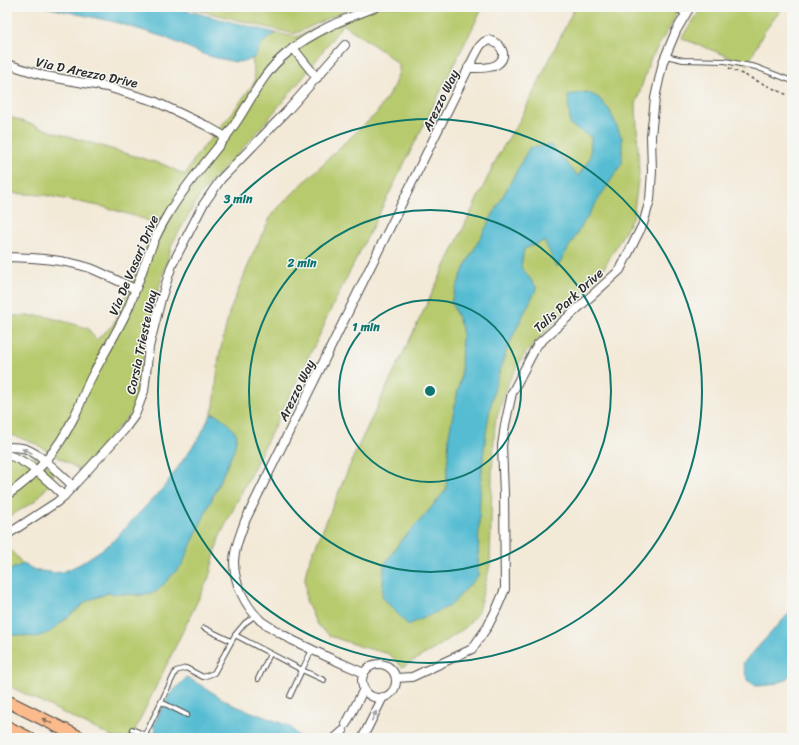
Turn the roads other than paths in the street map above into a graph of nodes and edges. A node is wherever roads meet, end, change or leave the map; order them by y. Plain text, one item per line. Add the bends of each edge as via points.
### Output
1 (376, 7) edge
2 (676, 7) edge
3 (688, 10) edge
4 (345, 45) dead end
5 (293, 48) junction
6 (666, 56) junction
7 (7, 64) edge
8 (468, 68) dead end
9 (316, 78) junction
10 (792, 81) edge
11 (226, 137) junction
12 (7, 257) edge
13 (135, 289) junction
14 (7, 447) edge
15 (7, 455) edge
16 (44, 461) junction
17 (35, 471) junction
18 (73, 486) junction
19 (7, 495) edge
20 (64, 496) junction
21 (8, 534) edge
22 (256, 615) junction
23 (204, 628) dead end
24 (235, 635) junction
25 (231, 641) junction
26 (312, 650) junction
27 (270, 654) junction
28 (302, 670) junction
29 (364, 673) junction
30 (258, 678) dead end
31 (396, 678) junction
32 (324, 680) dead end
33 (364, 689) junction
34 (290, 696) dead end
35 (383, 697) junction
36 (7, 701) edge
37 (161, 702) junction
38 (186, 715) dead end
39 (7, 727) edge
40 (132, 729) dead end
41 (145, 735) junction
42 (364, 735) dead end
43 (29, 738) edge
44 (82, 738) edge
45 (151, 738) edge
46 (335, 738) edge

1 - 5 street, Via De Vasari Drive via 331,25
2 - 3 street
3 - 6 street, Talis Park Drive
4 - 9 street, Corsia Trieste Way
5 - 9 street
5 - 11 street, Via De Vasari Drive via 268,70
6 - 10 lane via 756,67
6 - 31 street, Talis Park Drive via 655,98 651,136 650,200 643,224 620,270 537,345 512,393 502,446 504,589 497,608 472,649 412,677
7 - 11 street, Via D Arezzo Drive via 45,76 107,87 154,101
8 - 22 street, Arezzo Way via 245,521 234,561 238,586 246,603
9 - 18 street, Corsia Trieste Way via 221,179 203,205 172,265 149,347 144,391 135,415
11 - 13 street, Via De Vasari Drive via 183,190 167,216 148,254
12 - 13 street via 65,261
13 - 16 street, Via De Vasari Drive via 122,322 91,378 62,441
16 -> 14 street via 27,450
15 - 17 street via 20,460
16 - 17 street, Via De Vasari Drive
16 - 18 street
17 - 19 street, Via De Vasari Drive via 23,485
17 - 20 street
18 - 20 street, Corsia Trieste Way
20 - 21 street, Corsia Trieste Way
22 - 24 lane
22 - 26 street, Arezzo Way via 267,625
23 - 25 lane
24 - 25 lane
24 - 27 lane
25 - 37 lane via 214,673 203,677 186,668 176,671
26 - 28 lane
26 - 29 street, Arezzo Way
27 - 28 lane
27 - 30 lane
28 - 32 lane
28 - 34 lane
29 - 31 street via 372,666 382,664 391,669
29 - 33 street
31 - 35 street via 394,688
33 - 35 street via 372,696
33 - 46 street via 344,727
42 -> 35 street
44 -> 36 main road
37 - 38 lane
37 - 41 lane
39 - 43 main road
40 - 41 lane
41 - 45 lane

